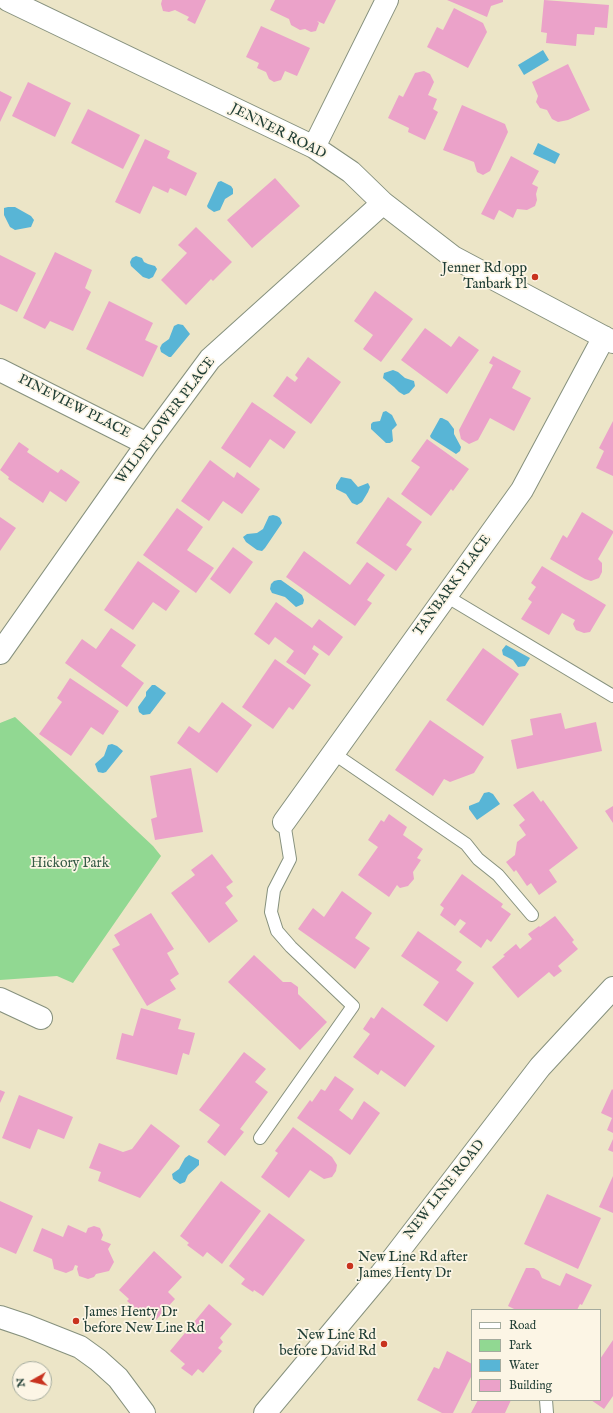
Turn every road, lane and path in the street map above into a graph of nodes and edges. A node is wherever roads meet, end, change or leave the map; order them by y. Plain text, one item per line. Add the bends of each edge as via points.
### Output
1 (8, 0) edge
2 (387, 0) edge
3 (314, 147) junction
4 (383, 203) junction
5 (609, 340) edge
6 (0, 370) edge
7 (147, 444) junction
8 (446, 596) junction
9 (0, 653) edge
10 (613, 696) edge
11 (333, 754) junction
12 (284, 822) joint
13 (532, 915) dead end
14 (613, 988) edge
15 (0, 999) edge
16 (41, 1018) dead end
17 (260, 1138) dead end
18 (0, 1317) edge
19 (546, 1401) edge
20 (144, 1413) edge
21 (265, 1413) edge
22 (547, 1413) edge

1 - 3 street, JENNER ROAD
2 - 3 street
3 - 4 street, JENNER ROAD via 351,172
4 - 5 street, JENNER ROAD via 453,257
4 - 7 street, WILDFLOWER PLACE via 210,359
5 - 8 street, TANBARK PLACE via 522,490
6 - 7 street, PINEVIEW PLACE
7 - 9 street, WILDFLOWER PLACE
8 - 10 lane
8 - 11 street, TANBARK PLACE
11 - 12 street, TANBARK PLACE
11 - 13 lane via 466,844 478,859 498,875
12 - 17 lane via 290,859 274,890 271,912 277,930 291,947 353,1006
14 - 21 street, NEW LINE ROAD via 540,1067 380,1274
15 - 16 street
18 - 20 street via 80,1347 118,1378
19 - 22 lane

